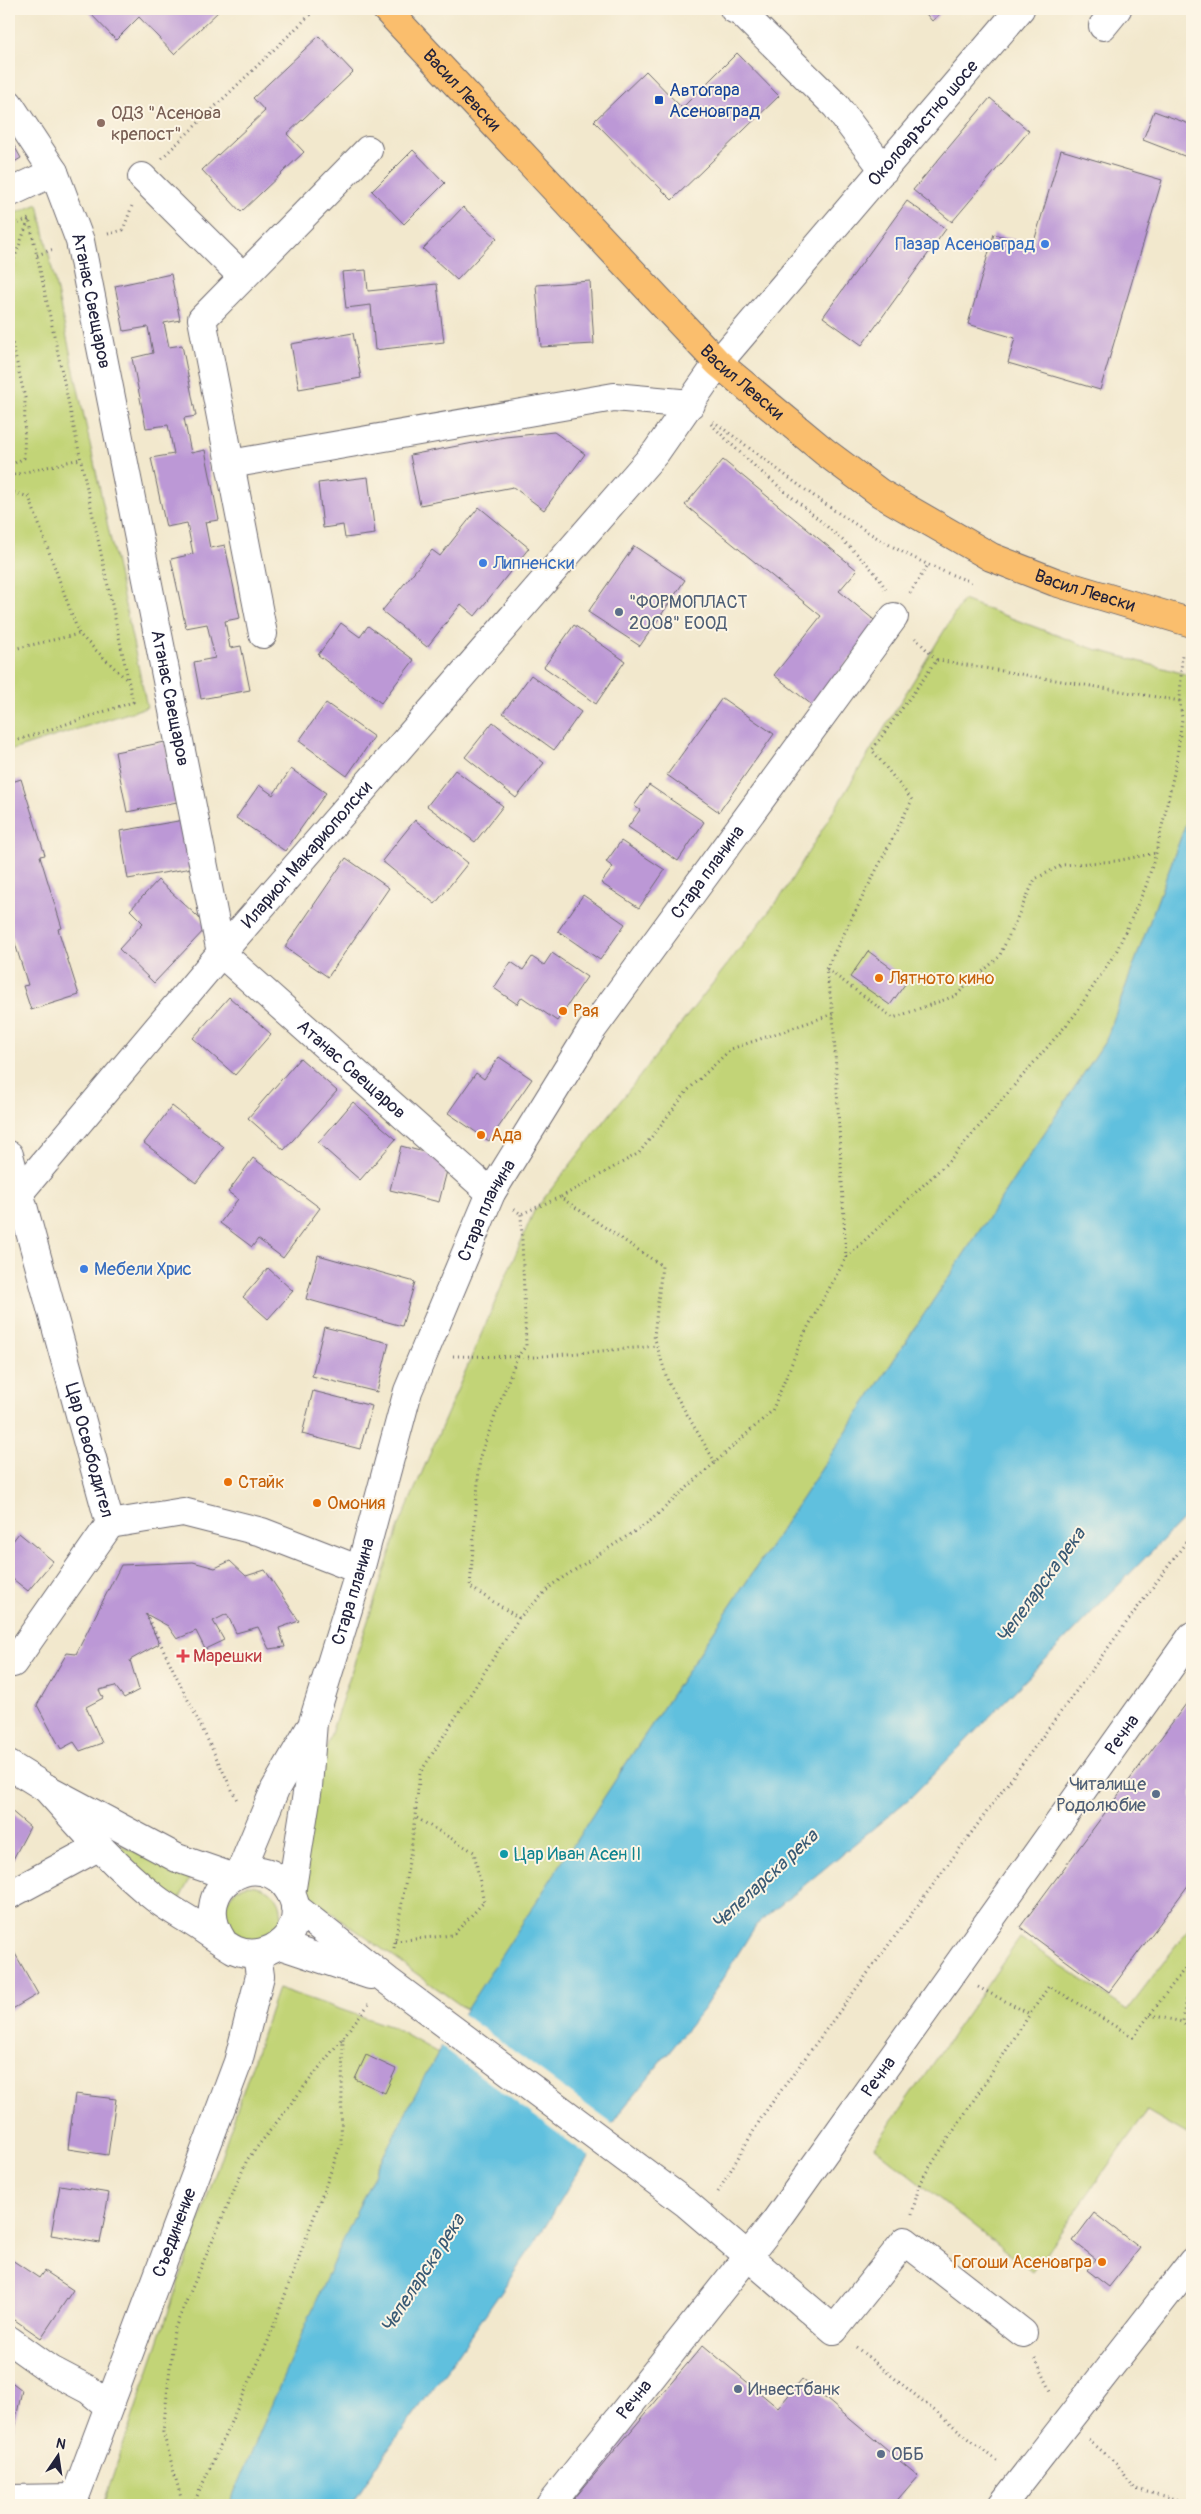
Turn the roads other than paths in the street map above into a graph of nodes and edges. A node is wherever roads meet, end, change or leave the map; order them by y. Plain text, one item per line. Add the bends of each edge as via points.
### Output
1 (386, 9) edge
2 (734, 9) edge
3 (1020, 9) edge
4 (9, 104) edge
5 (368, 150) dead end
6 (884, 170) junction
7 (54, 172) junction
8 (142, 178) road end
9 (9, 193) edge
10 (243, 277) junction
11 (718, 363) junction
12 (691, 404) junction
13 (230, 464) junction
14 (894, 617) road end
15 (1192, 623) edge
16 (263, 634) dead end
17 (221, 954) junction
18 (9, 1155) edge
19 (491, 1193) junction
20 (14, 1195) edge
21 (110, 1524) junction
22 (360, 1570) junction
23 (1192, 1636) edge
24 (13, 1663) dead end
25 (313, 1722) junction
26 (9, 1765) edge
27 (46, 1788) junction
28 (98, 1847) junction
29 (236, 1875) junction
30 (9, 1895) edge
31 (293, 1900) junction
32 (222, 1940) junction
33 (268, 1950) junction
34 (388, 1981) junction
35 (749, 2256) junction
36 (1192, 2262) edge
37 (1023, 2333) road end
38 (9, 2340) edge
39 (108, 2406) junction
40 (16, 2499) edge
41 (73, 2502) edge
42 (550, 2505) edge
43 (1002, 2505) edge

1 - 11 main road, Васил Левски
2 - 6 street via 742,12 836,106
3 - 6 street, Околовръстно шосе
4 - 7 street, Атанас Свещаров
5 - 10 street
6 - 11 street, Околовръстно шосе
7 - 9 street
7 - 17 street, Атанас Свещаров via 80,241
8 - 10 street
10 - 13 street via 202,319
11 - 12 street, Иларион Макариополски
11 - 15 main road, Васил Левски via 880,494 991,558 1064,585
12 - 13 street via 614,397
12 - 17 street, Иларион Макариополски via 656,452
13 - 16 street
14 - 19 street, Стара планина via 591,1031
17 - 19 street, Атанас Свещаров
17 - 20 street, Иларион Макариополски
18 - 20 street, Цар Освободител
19 - 22 street, Стара планина via 408,1391
20 - 21 street, Цар Освободител
21 - 22 street, Цар Освободител via 183,1512 262,1532
21 - 24 street
22 - 25 street, Стара планина
23 - 35 street, Речна via 954,1974
25 - 29 street via 275,1789
25 - 31 street
26 - 27 street
27 - 28 street
27 - 29 street via 177,1858
28 - 30 street
28 - 32 street via 156,1898
29 - 31 street via 252,1871 269,1874 284,1884
29 - 32 street via 221,1886 214,1899 214,1928
31 - 33 street via 295,1921 290,1934
31 - 34 street
32 - 33 street via 232,1949
33 - 34 street
33 - 39 street, Съединение via 238,2062
34 - 35 street via 687,2204
35 - 37 street via 834,2330 905,2241
35 - 42 street, Речна
36 - 43 street
38 - 39 street via 51,2370 89,2390
39 - 41 street, Съединение
40 - 41 street

